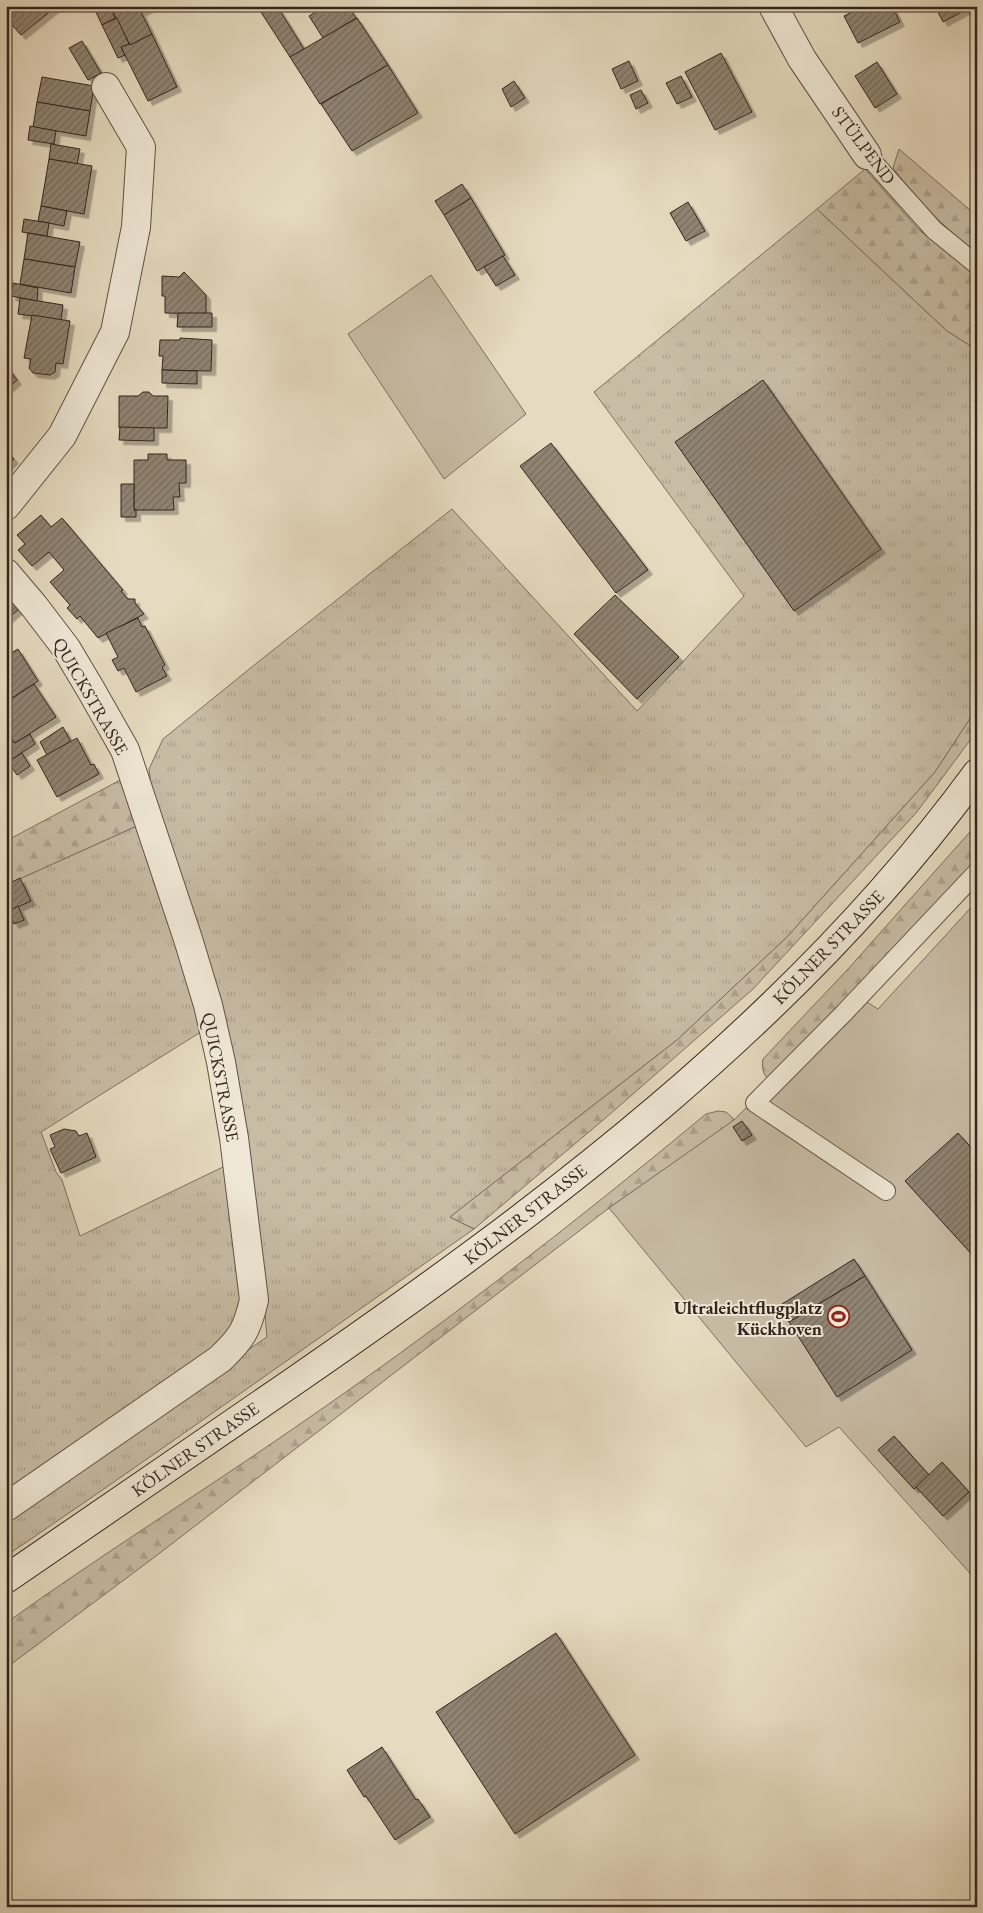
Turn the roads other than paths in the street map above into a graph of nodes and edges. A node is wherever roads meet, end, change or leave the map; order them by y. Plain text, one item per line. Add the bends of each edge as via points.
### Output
1 (773, 6) edge
2 (106, 87) dead end
3 (866, 155) joint
4 (977, 264) edge
5 (6, 506) edge
6 (6, 573) edge
7 (977, 773) edge
8 (977, 872) edge
9 (886, 1191) dead end
10 (6, 1507) edge
11 (6, 1579) edge

1 - 3 street, STÜLPEND via 802,59
2 - 5 street via 141,147 136,227 115,332 62,436
3 - 4 lane, STÜLPEND via 934,230
6 - 10 street, QUICKSTRASSE via 66,648 125,750 208,1005 234,1138 254,1300 249,1321 238,1342 220,1359
7 - 11 street, KÖLNER STRASSE via 908,862 794,985 708,1066 648,1116 554,1194 419,1294
8 - 9 lane via 755,1103

